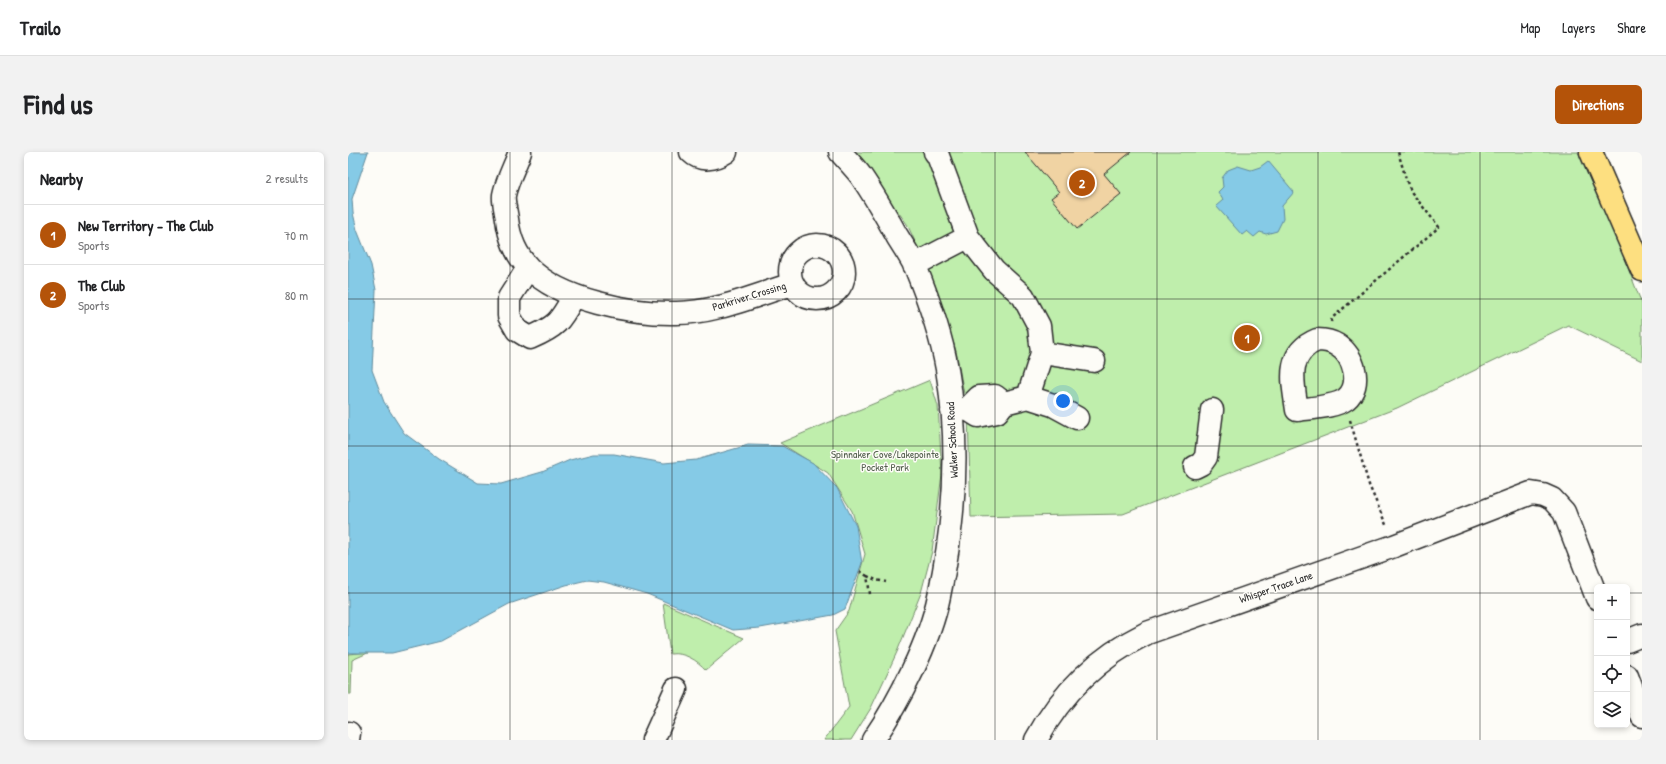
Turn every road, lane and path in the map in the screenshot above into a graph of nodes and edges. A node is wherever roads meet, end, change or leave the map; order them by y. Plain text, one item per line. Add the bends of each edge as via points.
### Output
1 (520, 152) edge
2 (690, 152) edge
3 (726, 152) edge
4 (840, 152) edge
5 (934, 152) edge
6 (1398, 152) edge
7 (1591, 152) edge
8 (968, 237) junction
9 (914, 265) junction
10 (528, 268) junction
11 (1642, 270) edge
12 (793, 284) dead end
13 (574, 296) junction
14 (1326, 340) junction
15 (1042, 353) junction
16 (1094, 361) dead end
17 (1028, 397) junction
18 (1341, 402) junction
19 (959, 410) junction
20 (1212, 410) dead end
21 (1077, 418) dead end
22 (1195, 467) dead end
23 (1394, 546) junction
24 (860, 571) dead end
25 (867, 576) junction
26 (886, 582) dead end
27 (1594, 590) edge
28 (870, 594) dead end
29 (1642, 636) edge
30 (1630, 640) edge
31 (1634, 683) edge
32 (676, 689) dead end
33 (1642, 716) edge
34 (653, 740) edge
35 (873, 740) edge
36 (1036, 740) edge

1 - 10 street, Parkriver Crossing via 504,196 508,230 515,249
2 - 3 street via 701,158 710,159 720,157
4 - 9 street, Walker School Road via 861,176
5 - 8 street via 956,200
6 - 14 path via 1412,193 1439,228 1332,318
7 - 11 main road
8 - 9 street
8 - 15 street via 994,270 1023,296 1039,326
9 - 19 street, Walker School Road via 938,332
10 - 13 street, Parkriver Crossing via 552,285
10 - 13 street via 509,298 509,316 517,330 530,338 548,330 560,320
12 - 13 street, Parkriver Crossing via 717,307 677,314 641,312
14 - 18 street via 1345,351 1355,374 1354,386 1347,398
14 - 18 street via 1308,344 1296,356 1293,376 1297,410
15 - 16 street
15 - 17 street
17 - 19 street via 1004,403 995,396 979,397
17 - 21 street via 1053,405
18 - 23 path via 1350,421 1369,485
19 - 35 street, Walker School Road via 952,515 939,597 926,637 909,676
20 - 22 street via 1206,457
23 - 27 street, Whisper Trace Lane via 1531,493 1544,495 1552,499 1564,512
23 - 36 street, Whisper Trace Lane via 1147,633 1126,644 1106,656 1071,689 1056,707
24 - 25 path
25 - 26 path
25 - 28 path
29 - 30 street
31 - 33 street
32 - 34 street

